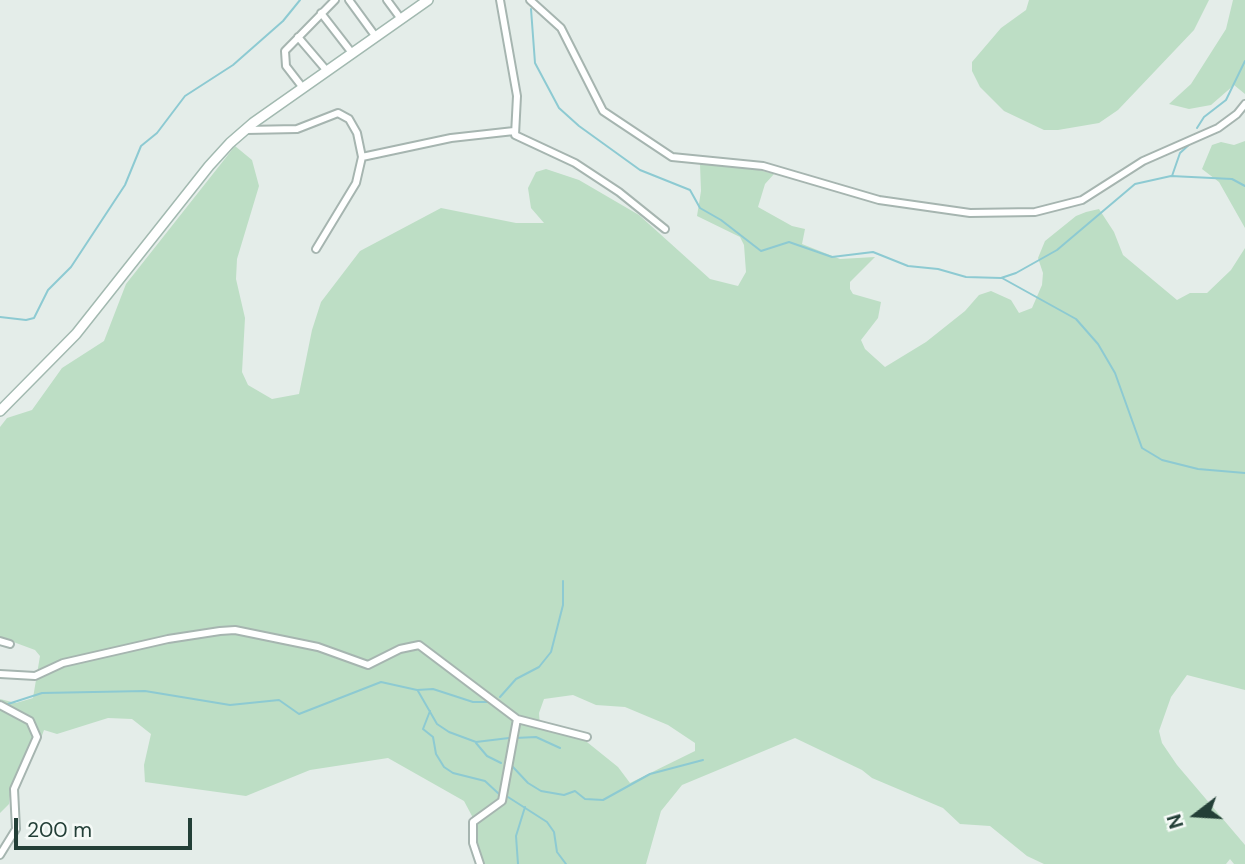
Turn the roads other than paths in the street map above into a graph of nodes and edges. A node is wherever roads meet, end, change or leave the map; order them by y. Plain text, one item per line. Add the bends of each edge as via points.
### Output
1 (335, 0) edge
2 (349, 0) edge
3 (387, 0) edge
4 (426, 0) edge
5 (500, 0) edge
6 (530, 0) edge
7 (321, 13) junction
8 (401, 19) junction
9 (298, 37) junction
10 (376, 37) junction
11 (352, 53) junction
12 (327, 71) junction
13 (303, 88) junction
14 (1245, 104) edge
15 (244, 131) junction
16 (514, 131) junction
17 (362, 157) junction
18 (665, 229) dead end
19 (316, 249) dead end
20 (0, 411) edge
21 (0, 642) edge
22 (10, 644) dead end
23 (0, 674) edge
24 (0, 705) edge
25 (517, 719) junction
26 (587, 737) dead end
27 (0, 855) edge
28 (481, 864) edge

1 - 7 street
2 - 10 street
3 - 8 street
4 - 8 street
5 - 16 street via 517,96
6 - 14 street via 561,28 603,111 672,157 762,166 859,195 970,213 1035,212 1082,200 1143,161 1218,128
7 - 9 street
7 - 11 street
8 - 10 street
9 - 12 street
9 - 13 street via 284,57
10 - 11 street
11 - 12 street
12 - 13 street
13 - 15 street
15 - 17 street via 297,129 344,114 357,133
15 - 20 street via 209,166 76,334
16 - 17 street via 451,138
16 - 18 street via 586,170
17 - 19 street via 356,183
21 - 22 street
23 - 25 street via 35,676 63,663 220,631 318,646 368,665 419,645
24 - 27 street via 30,721 37,737 14,789 16,829
25 - 26 street
25 - 28 street via 502,801 473,822 473,843

